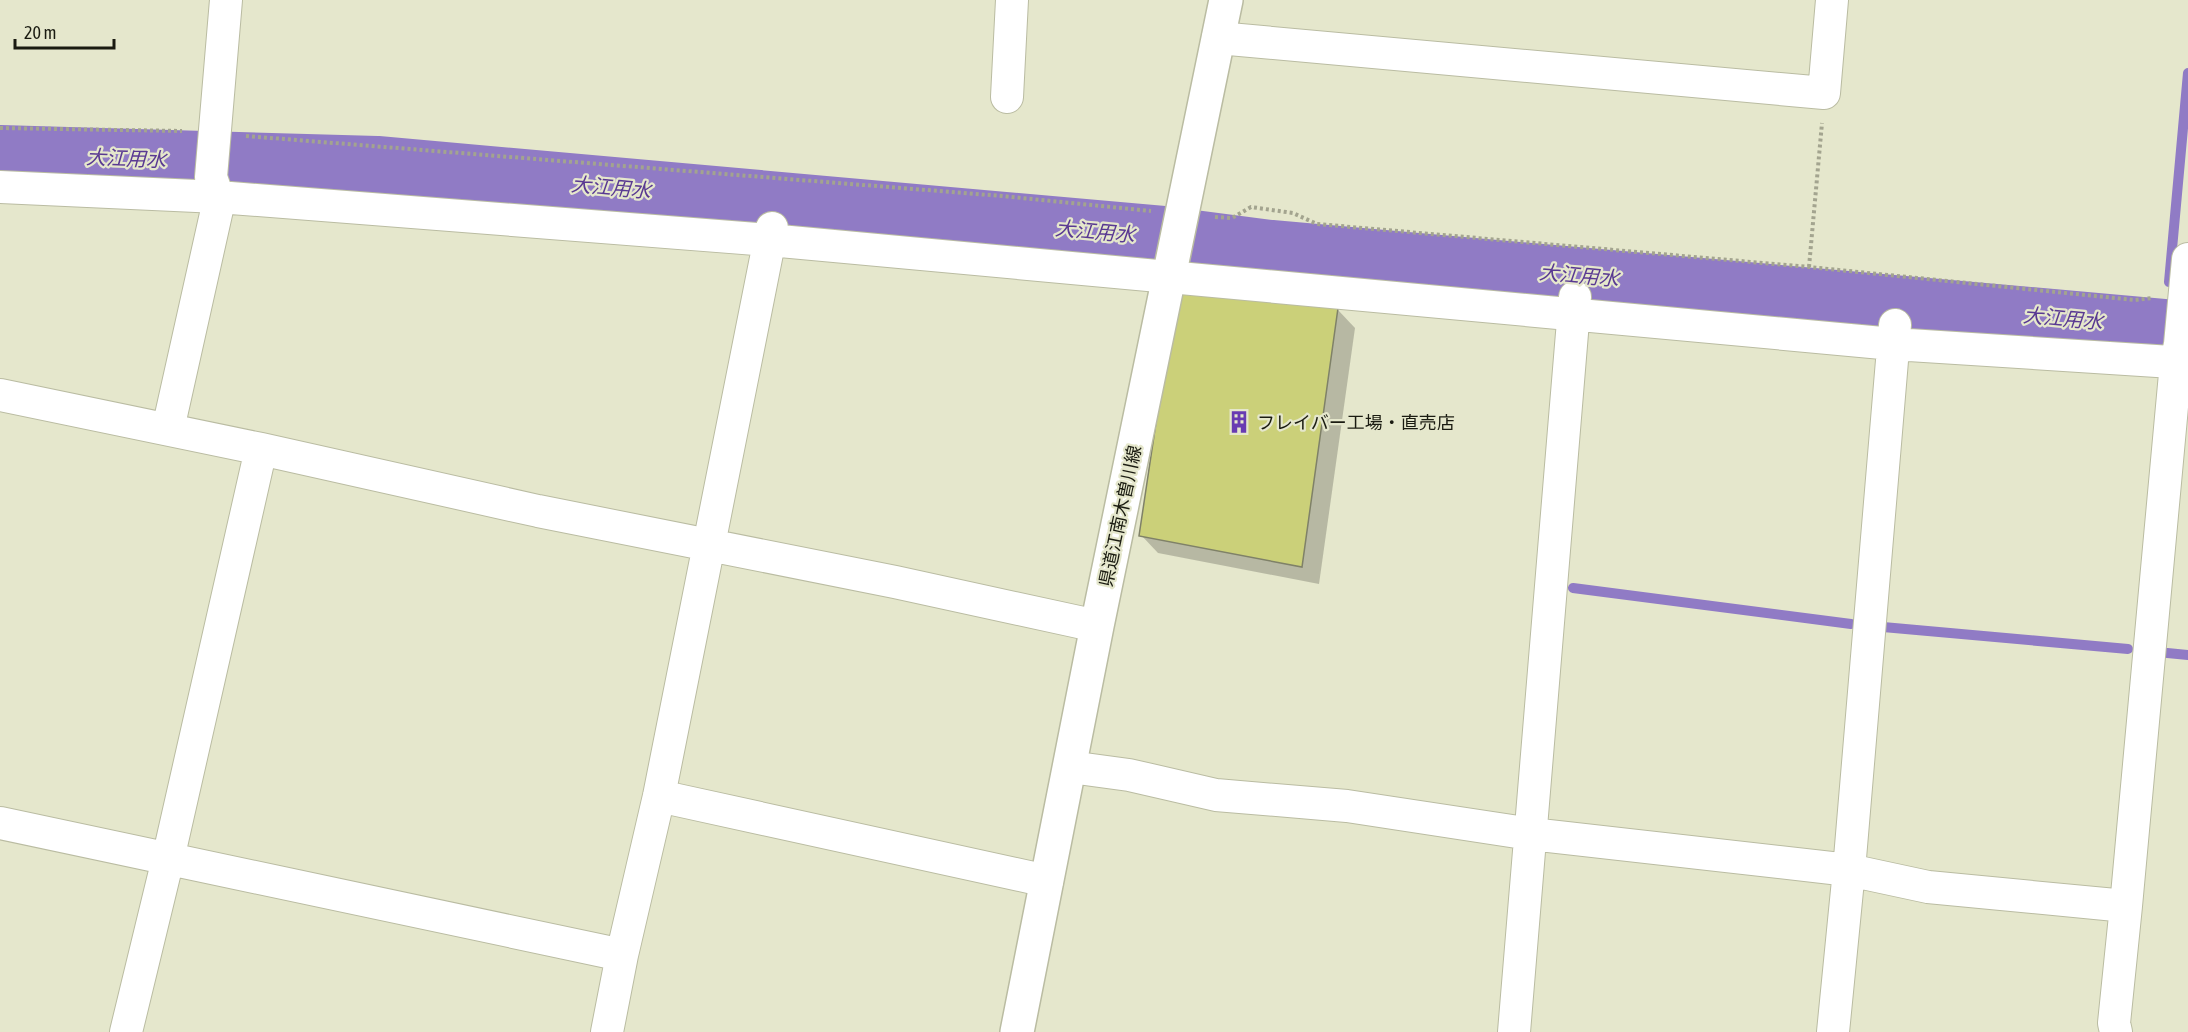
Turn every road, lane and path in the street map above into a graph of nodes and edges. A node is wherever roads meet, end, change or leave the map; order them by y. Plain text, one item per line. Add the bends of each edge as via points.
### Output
1 (226, 0) edge
2 (1012, 0) edge
3 (1226, 0) edge
4 (1832, 0) edge
5 (1218, 38) junction
6 (1824, 93) junction
7 (1007, 97) dead end
8 (0, 128) edge
9 (214, 138) junction
10 (0, 187) edge
11 (215, 187) junction
12 (1182, 214) junction
13 (770, 234) junction
14 (2188, 259) edge
15 (1809, 267) junction
16 (1169, 276) junction
17 (1574, 305) junction
18 (2183, 307) junction
19 (1894, 334) junction
20 (2182, 356) edge
21 (0, 395) edge
22 (168, 429) junction
23 (261, 449) junction
24 (709, 545) junction
25 (1097, 626) junction
26 (1070, 767) junction
27 (659, 796) junction
28 (0, 823) edge
29 (1531, 834) junction
30 (168, 859) junction
31 (1849, 870) junction
32 (1047, 880) junction
33 (2126, 906) junction
34 (622, 955) junction
35 (126, 1032) edge
36 (607, 1032) edge
37 (1017, 1032) edge
38 (1514, 1032) edge
39 (1833, 1032) edge
40 (2116, 1032) edge

1 - 9 street
2 - 7 street
3 - 5 main road, 県道江南木曽川線
4 - 6 street
5 - 6 street
5 - 12 main road, 県道江南木曽川線
6 - 15 path
8 - 9 path via 163,129
9 - 11 street
9 - 12 path via 990,195
10 - 11 street
11 - 13 street
11 - 22 street
12 - 15 path via 1232,218 1251,207 1293,213 1317,225
12 - 16 main road, 県道江南木曽川線
13 - 16 street
13 - 24 street
14 - 18 street
15 - 18 path via 2135,300 2155,298
16 - 17 street
16 - 25 main road, 県道江南木曽川線
17 - 19 street
17 - 29 street
18 - 20 street
19 - 20 street
19 - 31 street
20 - 33 street
21 - 22 street
22 - 23 street
23 - 24 street
23 - 30 street
24 - 25 street
24 - 27 street
25 - 26 main road, 県道江南木曽川線
26 - 29 street via 1129,774 1216,795 1347,806
26 - 32 main road, 県道江南木曽川線
27 - 32 street
27 - 34 street
28 - 30 street
29 - 31 street
29 - 38 street
30 - 34 street
30 - 35 street
31 - 33 street via 1928,887
31 - 39 street
32 - 37 main road, 県道江南木曽川線
33 - 40 street
34 - 36 street

